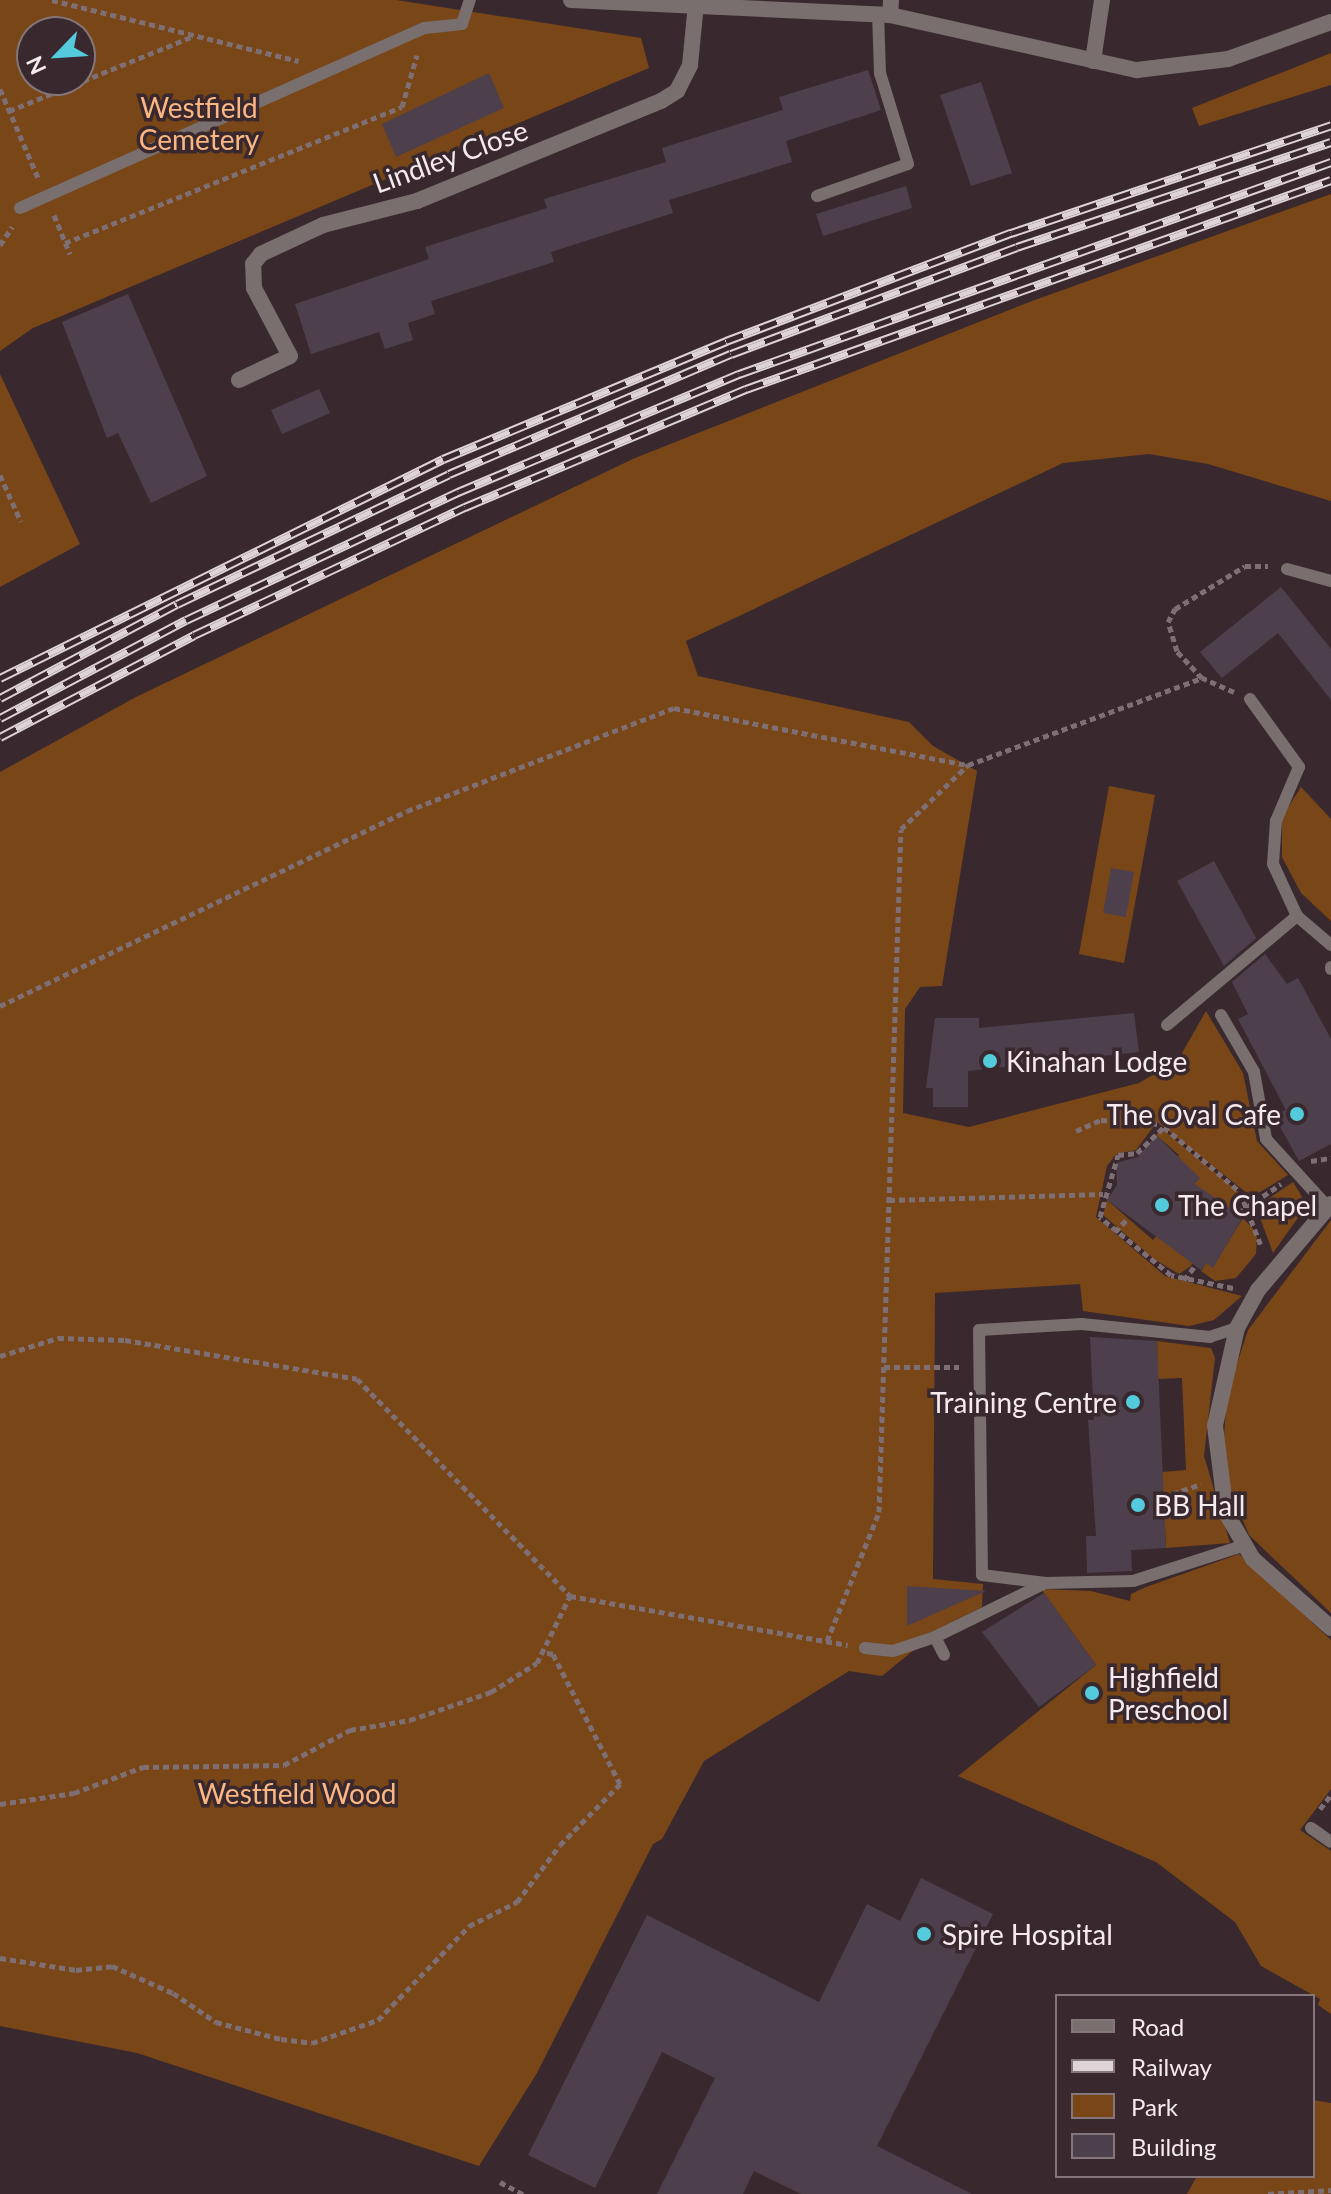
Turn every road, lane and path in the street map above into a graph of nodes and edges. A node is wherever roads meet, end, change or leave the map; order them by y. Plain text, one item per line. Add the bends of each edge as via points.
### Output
1 (52, 0) edge
2 (470, 0) edge
3 (571, 0) edge
4 (1102, 0) edge
5 (730, 2) edge
6 (696, 4) junction
7 (887, 10) edge
8 (1331, 22) edge
9 (425, 28) junction
10 (195, 35) junction
11 (1093, 61) junction
12 (331, 69) junction
13 (0, 89) edge
14 (9, 111) junction
15 (46, 196) junction
16 (817, 196) dead end
17 (20, 208) dead end
18 (65, 243) junction
19 (70, 254) dead end
20 (239, 380) dead end
21 (0, 475) edge
22 (21, 522) dead end
23 (1287, 569) joint
24 (1331, 581) edge
25 (1202, 678) junction
26 (1250, 699) joint
27 (968, 765) junction
28 (1297, 916) junction
29 (1331, 945) edge
30 (0, 1006) edge
31 (1221, 1015) dead end
32 (1167, 1025) dead end
33 (1160, 1124) junction
34 (1076, 1131) dead end
35 (1298, 1172) junction
36 (1103, 1194) junction
37 (889, 1200) junction
38 (1249, 1204) junction
39 (1329, 1205) edge
40 (1238, 1213) dead end
41 (1126, 1220) dead end
42 (1115, 1232) junction
43 (1195, 1266) dead end
44 (1277, 1266) junction
45 (1184, 1280) junction
46 (1258, 1290) junction
47 (1237, 1328) junction
48 (0, 1356) edge
49 (884, 1367) junction
50 (980, 1367) junction
51 (1217, 1479) junction
52 (1163, 1497) dead end
53 (1245, 1545) junction
54 (1045, 1583) junction
55 (570, 1596) junction
56 (1331, 1628) edge
57 (935, 1637) junction
58 (827, 1641) junction
59 (865, 1648) joint
60 (543, 1652) junction
61 (944, 1655) dead end
62 (0, 1804) edge
63 (1311, 1828) dead end
64 (1331, 1842) edge
65 (0, 1958) edge
66 (500, 2182) dead end
67 (1331, 2190) edge
68 (523, 2194) edge
69 (1268, 2194) edge

1 - 10 path
2 - 9 lane via 462,24
3 - 6 street
4 - 11 street
5 - 6 street
5 - 7 street
6 - 20 street, Lindley Close via 690,65 677,91 661,101 417,201 323,225 261,254 253,264 254,288 290,356
7 - 11 street
7 - 16 lane via 880,73 908,164
8 - 11 street via 1197,66 1137,70
9 - 12 lane
9 - 18 path via 402,107
10 - 12 path
10 - 14 path
12 - 15 lane
13 - 14 path
14 - 15 path
15 - 17 lane
15 - 18 path
18 - 19 path
21 - 22 path
23 - 24 lane
23 - 25 path via 1245,566 1175,609 1168,622 1177,651
25 - 26 path
25 - 27 path
26 - 28 lane via 1299,767 1276,821 1273,864
27 - 30 path via 674,708 407,811
27 - 37 path via 901,829
28 - 29 lane
28 - 32 lane
31 - 35 lane via 1254,1072 1266,1139
33 - 34 path via 1101,1120
33 - 36 path via 1138,1154 1118,1155 1110,1167 1114,1185
33 - 38 path
35 - 38 path
35 - 39 lane
36 - 37 path
36 - 42 path via 1100,1217
37 - 49 path
38 - 40 path
38 - 44 path via 1262,1247
39 - 44 street
41 - 42 path
42 - 45 path
43 - 45 path
44 - 46 street
45 - 46 path
46 - 47 street
47 - 50 lane via 1210,1337 1082,1324 979,1330
47 - 51 street via 1219,1389
48 - 55 path via 58,1338 125,1340 357,1379
49 - 50 path
49 - 58 path via 879,1512
50 - 54 lane via 982,1575
51 - 52 path
51 - 53 street via 1226,1513
53 - 54 lane via 1133,1581
53 - 56 street
54 - 57 lane
55 - 58 path
55 - 60 path
57 - 59 lane via 893,1651
57 - 61 lane
58 - 59 path
60 - 62 path via 537,1663 491,1692 410,1720 350,1730 284,1765 143,1767 74,1793
60 - 65 path via 553,1654 620,1784 560,1845 517,1902 469,1926 378,2020 312,2043 281,2039 216,2022 173,1993 112,1966 76,1970
63 - 64 lane
66 - 68 path
67 - 69 path

